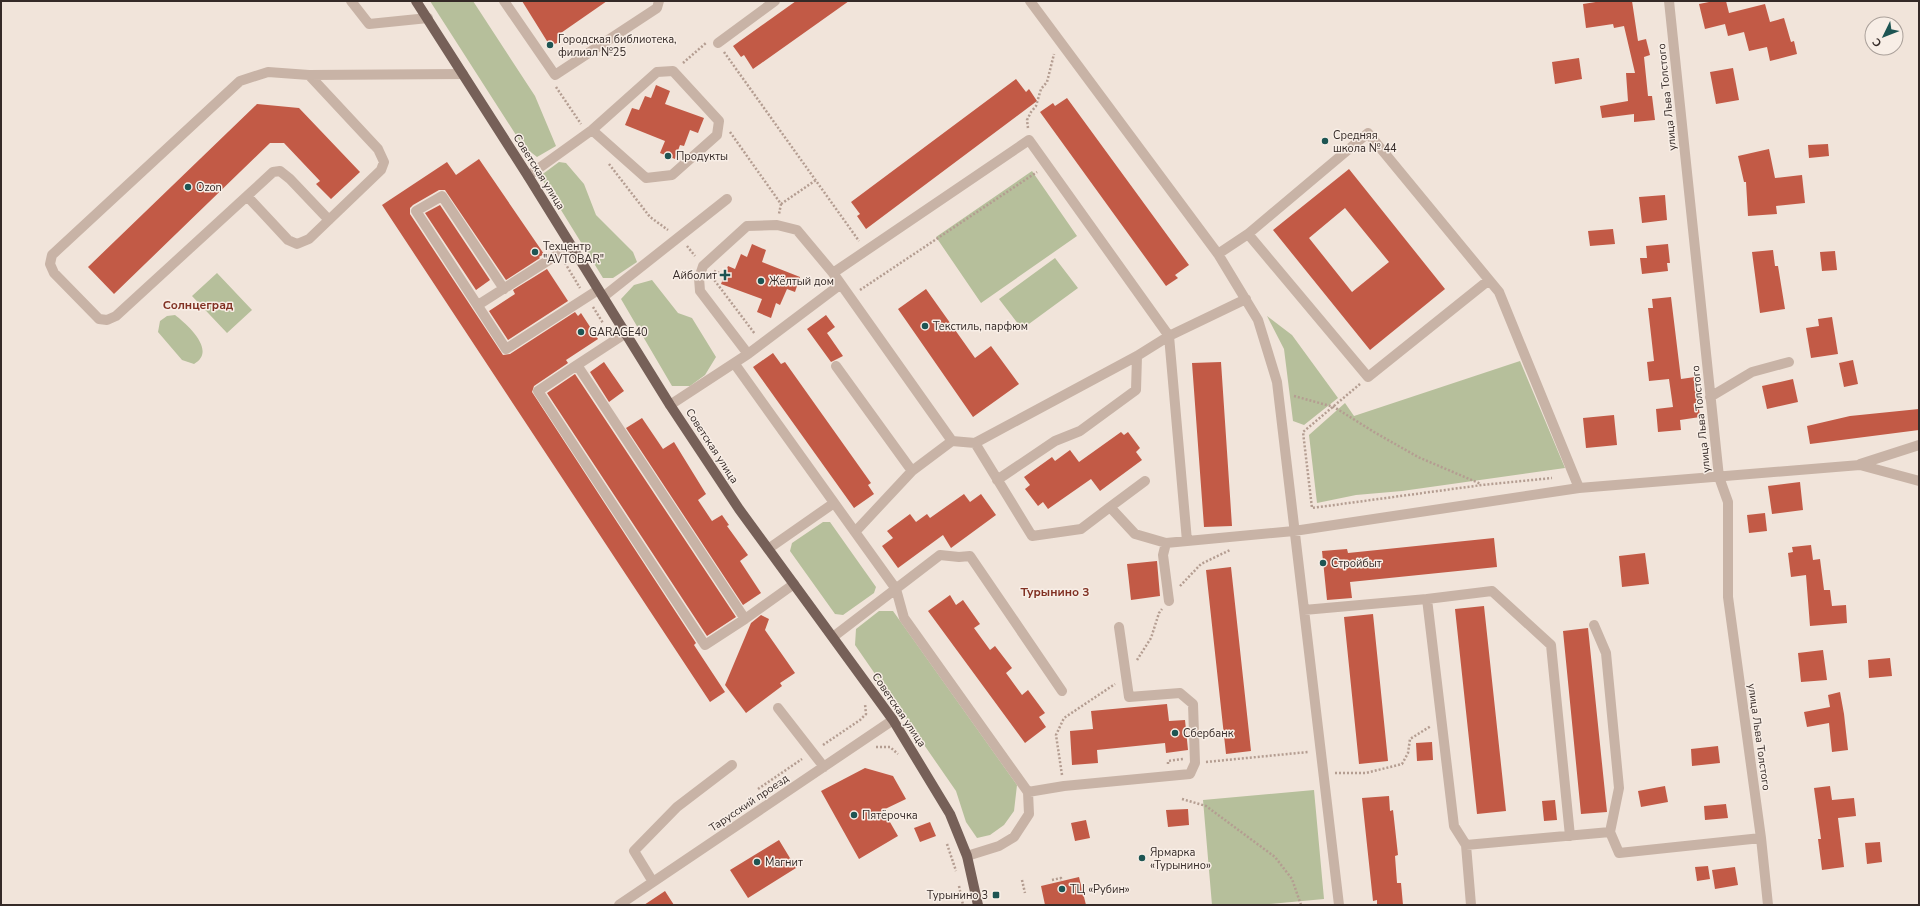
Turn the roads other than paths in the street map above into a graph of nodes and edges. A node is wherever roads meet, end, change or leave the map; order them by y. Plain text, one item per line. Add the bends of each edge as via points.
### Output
1 (351, 1) edge
2 (416, 1) edge
3 (504, 1) edge
4 (659, 1) edge
5 (775, 1) edge
6 (1030, 1) edge
7 (1669, 1) edge
8 (428, 18) junction
9 (718, 43) road end
10 (463, 74) junction
11 (309, 75) junction
12 (589, 132) junction
13 (528, 176) junction
14 (247, 196) junction
15 (727, 199) dead end
16 (329, 220) junction
17 (1248, 234) junction
18 (571, 246) junction
19 (1218, 254) junction
20 (833, 273) junction
21 (1489, 280) junction
22 (841, 284) junction
23 (504, 289) junction
24 (600, 293) junction
25 (1246, 299) junction
26 (478, 305) junction
27 (626, 333) junction
28 (1169, 336) junction
29 (748, 354) junction
30 (1137, 356) junction
31 (1789, 362) dead end
32 (734, 363) junction
33 (577, 365) junction
34 (836, 366) dead end
35 (1710, 398) junction
36 (670, 405) junction
37 (952, 441) junction
38 (974, 443) junction
39 (1919, 445) edge
40 (1860, 464) junction
41 (912, 471) junction
42 (1719, 477) junction
43 (997, 480) junction
44 (1145, 481) dead end
45 (1919, 481) edge
46 (1578, 484) junction
47 (834, 503) junction
48 (1110, 507) junction
49 (1294, 531) junction
50 (855, 532) junction
51 (1188, 541) junction
52 (1166, 542) junction
53 (768, 549) junction
54 (794, 584) junction
55 (896, 589) junction
56 (1428, 599) junction
57 (1169, 602) road end
58 (1304, 610) junction
59 (745, 619) junction
60 (1594, 625) dead end
61 (1119, 627) dead end
62 (833, 637) junction
63 (1062, 691) dead end
64 (778, 708) dead end
65 (893, 720) junction
66 (732, 765) dead end
67 (824, 767) junction
68 (1028, 792) junction
69 (1610, 832) junction
70 (1570, 836) junction
71 (1761, 838) junction
72 (1466, 845) junction
73 (967, 856) junction
74 (653, 882) junction
75 (619, 905) edge
76 (978, 905) edge
77 (1338, 905) edge
78 (1472, 905) edge
79 (1768, 905) edge

1 - 8 street via 369,24
2 - 8 main road, Советская улица
3 - 4 street via 555,75 657,8
5 - 9 street
6 - 19 street
7 - 35 street, улица Льва Толстого
8 - 10 main road, Советская улица
10 - 11 street
10 - 13 main road, Советская улица
11 - 14 street via 268,72 240,81 52,255 50,264 54,273 99,319 107,320 116,316
11 - 16 street via 378,149 384,162 381,170
12 - 12 street via 646,178 672,175 717,135 719,121 673,71 657,72
12 - 13 street
13 - 18 main road, Советская улица
14 - 16 street via 288,240 298,244 309,239
14 - 16 street via 273,172 280,172
15 - 24 street
17 - 19 street
17 - 21 street via 1368,377
17 - 21 street via 1368,133
18 - 23 street
18 - 24 main road, Советская улица
19 - 25 street
20 - 22 street
20 - 28 street via 1029,140
20 - 29 street via 797,230 777,225 747,226 703,266 700,291
21 - 46 street via 1499,292
22 - 29 street
22 - 37 street
23 - 26 street
23 - 26 street via 442,196 416,211
24 - 26 street via 586,297 506,348
24 - 27 main road, Советская улица
25 - 28 street
25 - 49 street via 1258,320 1277,382
27 - 33 street
27 - 36 main road, Советская улица
28 - 30 street
28 - 51 street
29 - 32 street
30 - 38 street
30 - 43 street via 1136,390 1080,431 1055,441
31 - 35 street via 1752,372
32 - 36 street
32 - 47 street
33 - 59 street
33 - 59 street via 538,391 705,645
34 - 41 street
35 - 42 street, улица Льва Толстого
36 - 53 main road, Советская улица
37 - 38 street
37 - 41 street
38 - 43 street
39 - 40 street
40 - 42 street
40 - 45 street
41 - 50 street
42 - 46 street
42 - 71 street, улица Льва Толстого via 1728,502 1728,597
43 - 48 street via 1032,536 1081,529
44 - 48 street
46 - 49 street
47 - 50 street
47 - 53 street
48 - 52 street via 1135,534
49 - 51 street
49 - 58 street
50 - 55 street
51 - 52 street
52 - 57 street via 1163,555
53 - 54 main road, Советская улица
54 - 59 street
54 - 62 main road, Советская улица
55 - 62 street
55 - 63 street via 940,555 970,556
55 - 68 street via 904,618
56 - 58 street
56 - 70 street via 1492,591 1551,645
56 - 72 street via 1454,826
58 - 77 street
60 - 69 street via 1606,653 1619,788
61 - 68 street via 1128,697 1180,694 1193,704 1195,763 1190,774
62 - 65 main road, Советская улица
64 - 67 street
65 - 67 street, Тарусский проезд
65 - 73 main road, Советская улица via 950,814
66 - 74 street via 677,806 634,851
67 - 74 street, Тарусский проезд
68 - 73 street via 1029,814 1014,837 999,846
69 - 70 street
69 - 71 street via 1619,853
70 - 72 street
71 - 79 street, улица Льва Толстого
72 - 78 street
73 - 76 main road, Советская улица
74 - 75 street, Тарусский проезд

